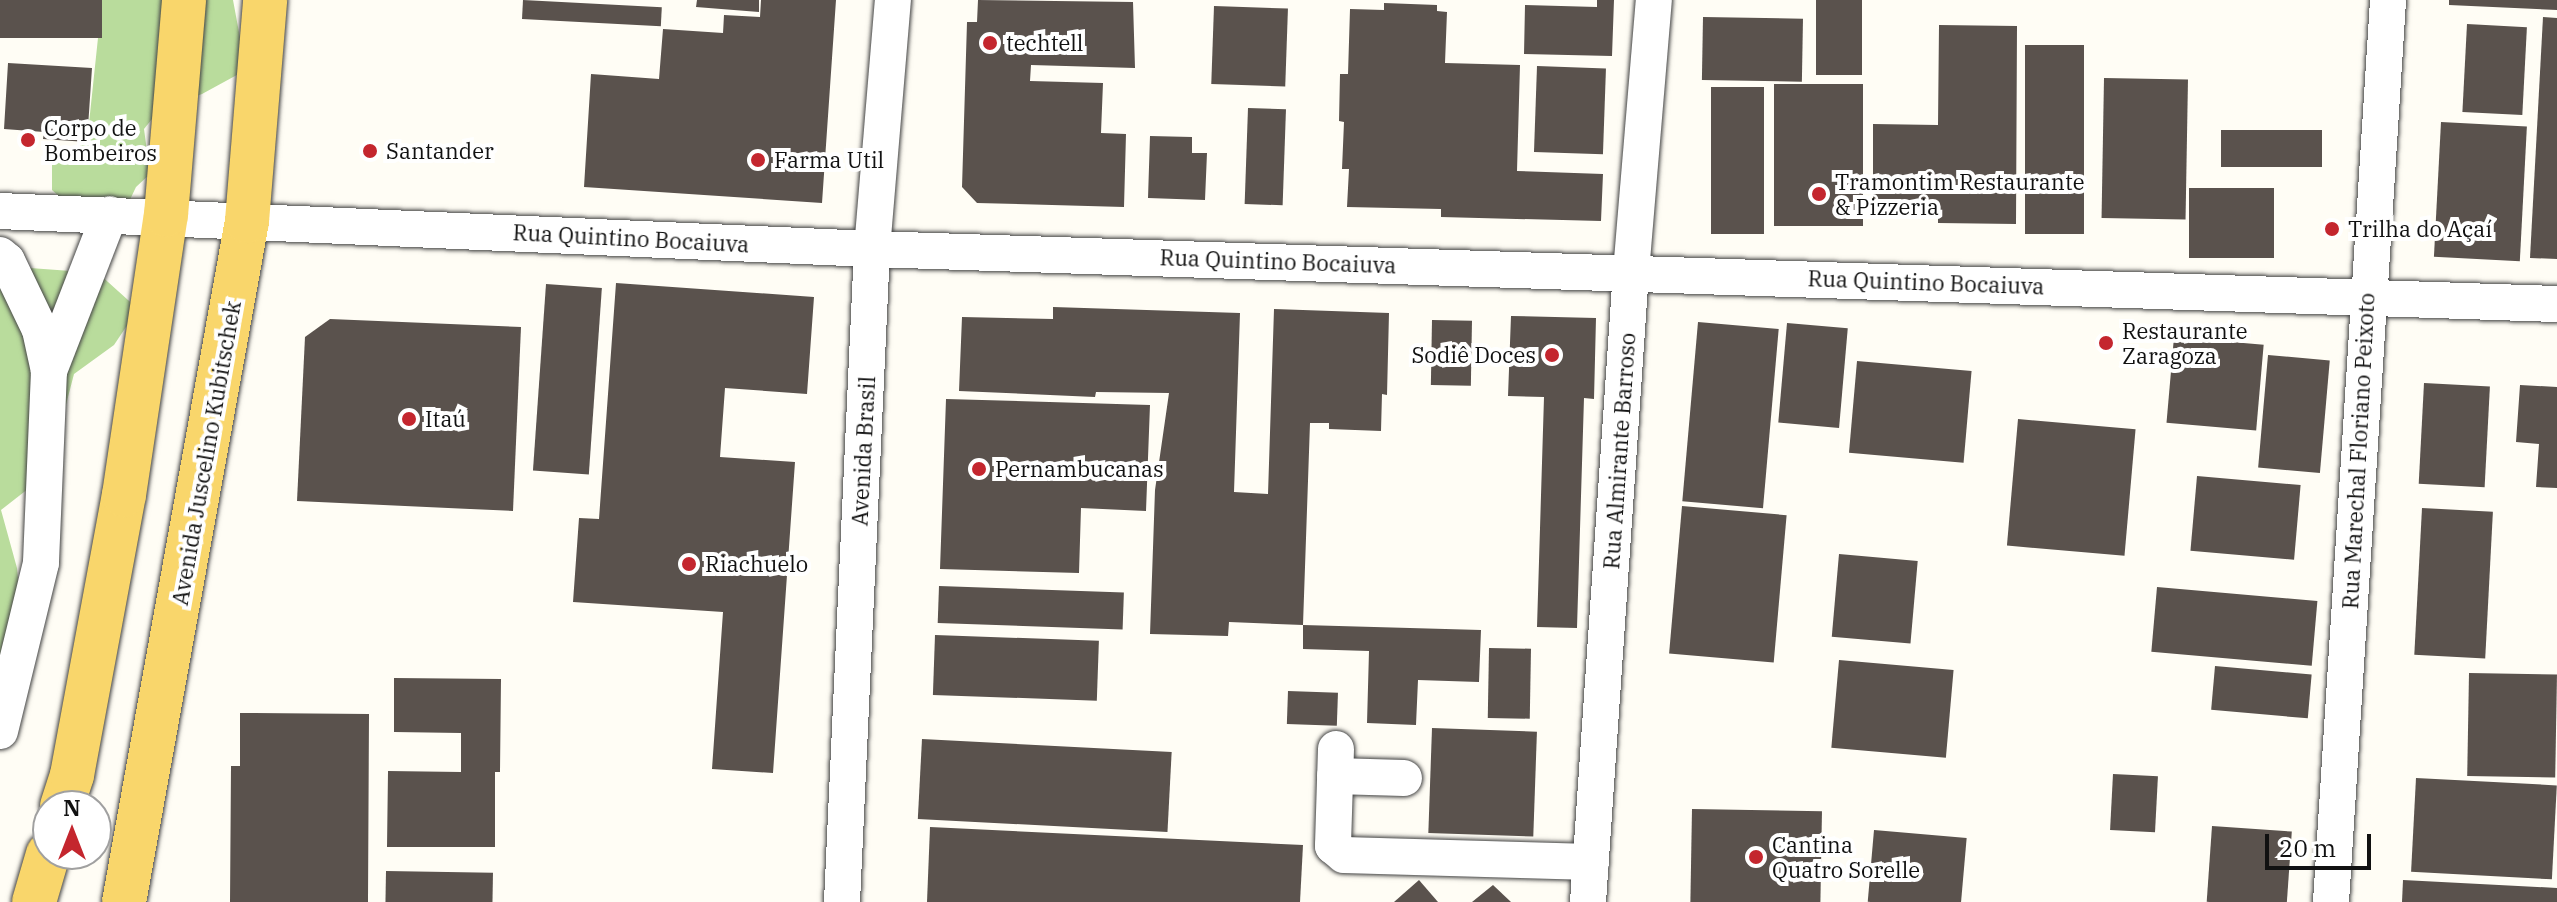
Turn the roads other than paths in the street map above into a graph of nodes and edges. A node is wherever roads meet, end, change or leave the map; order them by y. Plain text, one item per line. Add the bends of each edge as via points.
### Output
1 (184, 0) edge
2 (265, 0) edge
3 (893, 0) edge
4 (1654, 0) edge
5 (2388, 0) edge
6 (0, 211) edge
7 (110, 214) junction
8 (166, 215) junction
9 (247, 221) junction
10 (872, 249) junction
11 (0, 255) edge
12 (1631, 272) junction
13 (2367, 297) junction
14 (2557, 304) edge
15 (49, 371) junction
16 (0, 731) edge
17 (1404, 778) dead end
18 (67, 790) edge
19 (1591, 862) junction
20 (43, 870) edge
21 (34, 902) edge
22 (124, 902) edge
23 (842, 902) edge
24 (1588, 902) edge
25 (2331, 902) edge

1 - 8 main road
2 - 9 main road, Avenida Juscelino Kubitschek
3 - 10 street, Avenida Brasil
4 - 12 street, Rua Almirante Barroso
5 - 13 street, Rua Marechal Floriano Peixoto
6 - 7 street, Rua Quintino Bocaiuva
7 - 8 street, Rua Quintino Bocaiuva
7 - 15 street
8 - 9 street, Rua Quintino Bocaiuva
8 - 18 main road via 124,495
9 - 10 street, Rua Quintino Bocaiuva
9 - 22 main road, Avenida Juscelino Kubitschek
10 - 12 street, Rua Quintino Bocaiuva
10 - 23 street, Avenida Brasil
11 - 15 street via 40,330
12 - 13 street, Rua Quintino Bocaiuva
12 - 19 street, Rua Almirante Barroso
13 - 14 street, Rua Quintino Bocaiuva
13 - 25 street, Rua Marechal Floriano Peixoto
15 - 16 street via 41,563
17 - 19 street via 1336,762 1333,846 1344,855
19 - 24 street, Rua Almirante Barroso
20 - 21 main road

